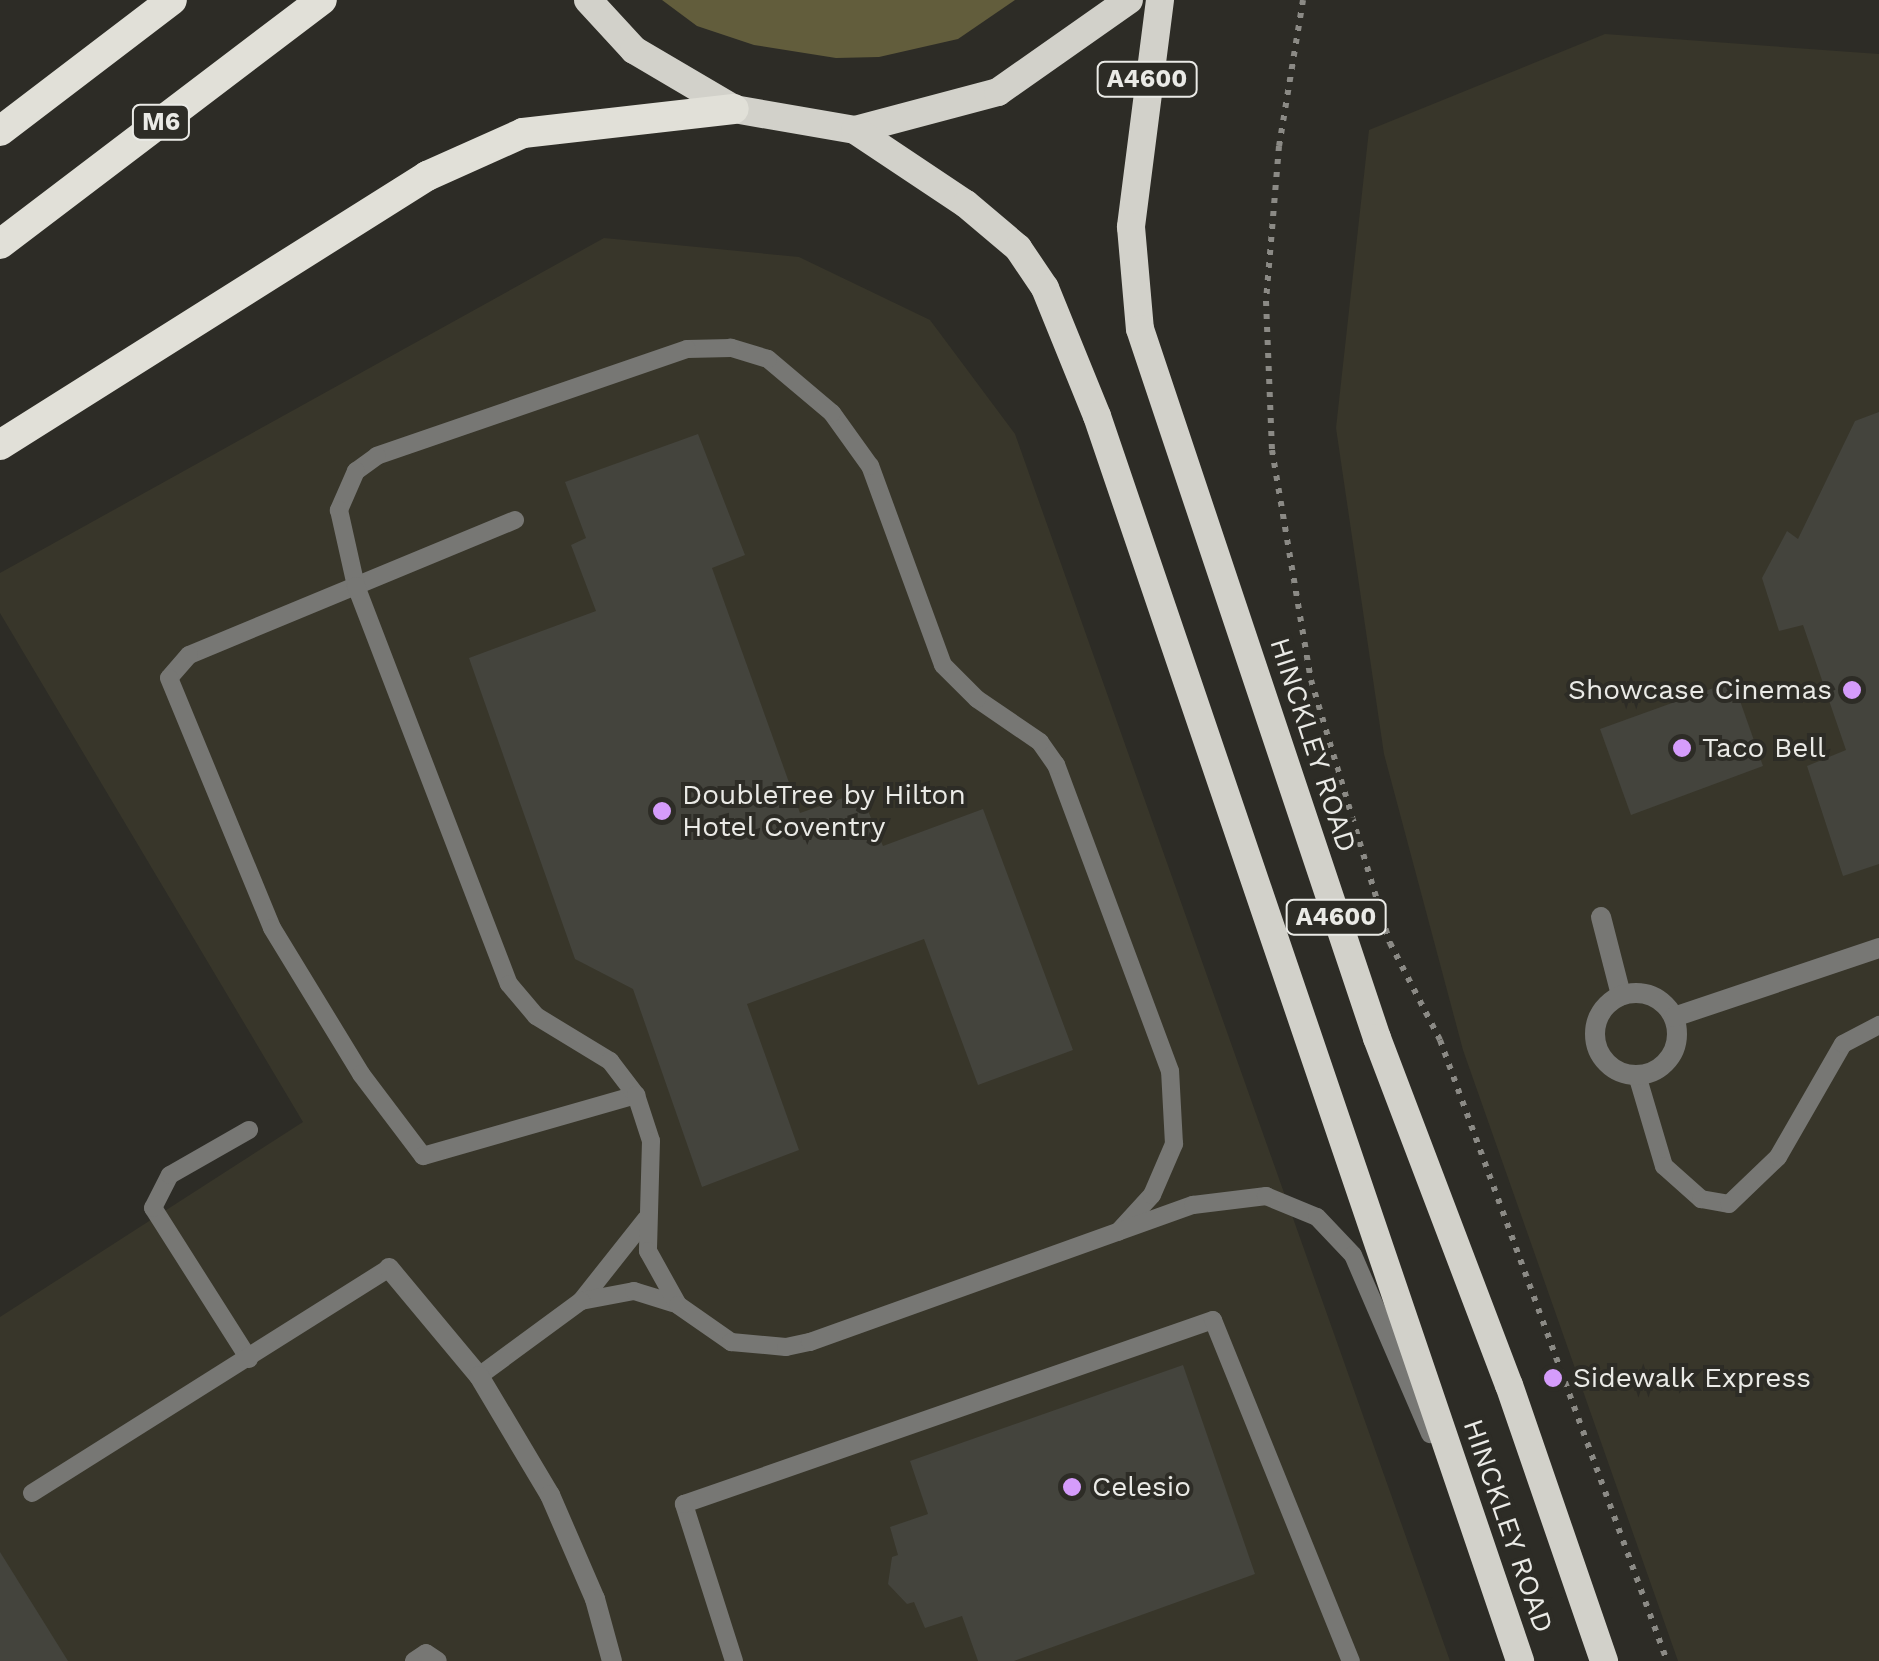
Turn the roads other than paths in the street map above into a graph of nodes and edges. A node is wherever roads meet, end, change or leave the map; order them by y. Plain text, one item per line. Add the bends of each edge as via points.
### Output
1 (172, 0) edge
2 (322, 0) edge
3 (588, 0) edge
4 (1129, 0) edge
5 (1160, 0) edge
6 (734, 110) junction
7 (855, 130) junction
8 (0, 131) edge
9 (0, 244) edge
10 (0, 445) edge
11 (515, 520) dead end
12 (356, 586) junction
13 (1601, 918) dead end
14 (1879, 948) edge
15 (1622, 995) junction
16 (1674, 1017) junction
17 (1879, 1024) edge
18 (1636, 1075) junction
19 (636, 1095) junction
20 (250, 1130) dead end
21 (646, 1219) junction
22 (1118, 1232) junction
23 (389, 1268) joint
24 (581, 1301) junction
25 (678, 1305) junction
26 (249, 1359) junction
27 (480, 1376) junction
28 (32, 1492) dead end
29 (1490, 1572) junction
30 (414, 1661) edge
31 (438, 1661) edge
32 (612, 1661) edge
33 (734, 1661) edge
34 (1352, 1661) edge
35 (1520, 1661) edge
36 (1604, 1661) edge

1 - 8 highway
2 - 9 highway, M6
3 - 6 highway via 634,50
4 - 7 highway via 998,92
5 - 36 highway, HINCKLEY ROAD / A4600 via 1132,227 1140,329 1376,1038 1509,1385
6 - 7 highway
6 - 10 highway via 524,134 426,176
7 - 29 highway, HINCKLEY ROAD / A4600 via 966,204 1018,248 1045,288 1097,416
11 - 12 lane
12 - 19 lane via 509,984 536,1016 610,1061
12 - 19 lane via 189,656 169,678 272,928 360,1074 423,1156
12 - 22 lane via 338,510 346,483 366,462 665,352 732,348 790,372 832,412 870,466 943,666 977,699 1040,742 1068,793 1175,1096 1167,1166
13 - 15 street
14 - 16 street
15 - 16 street via 1648,994
15 - 18 street via 1601,1012 1594,1037 1604,1061
16 - 18 street via 1677,1037 1669,1059
17 - 18 lane via 1843,1044 1778,1156 1730,1204 1701,1199 1664,1166
19 - 21 lane via 651,1141
20 - 26 lane via 170,1176 154,1208
21 - 24 lane
21 - 25 lane via 657,1275
22 - 25 lane via 786,1348 730,1342
22 - 29 lane via 1241,1194 1292,1205 1337,1236 1353,1255
23 - 26 lane
23 - 27 street
24 - 25 lane via 634,1291
24 - 27 lane
26 - 28 lane
27 - 32 street via 550,1495 595,1599
29 - 35 highway, HINCKLEY ROAD / A4600
30 - 31 lane via 426,1654
33 - 34 lane via 684,1504 1213,1320

